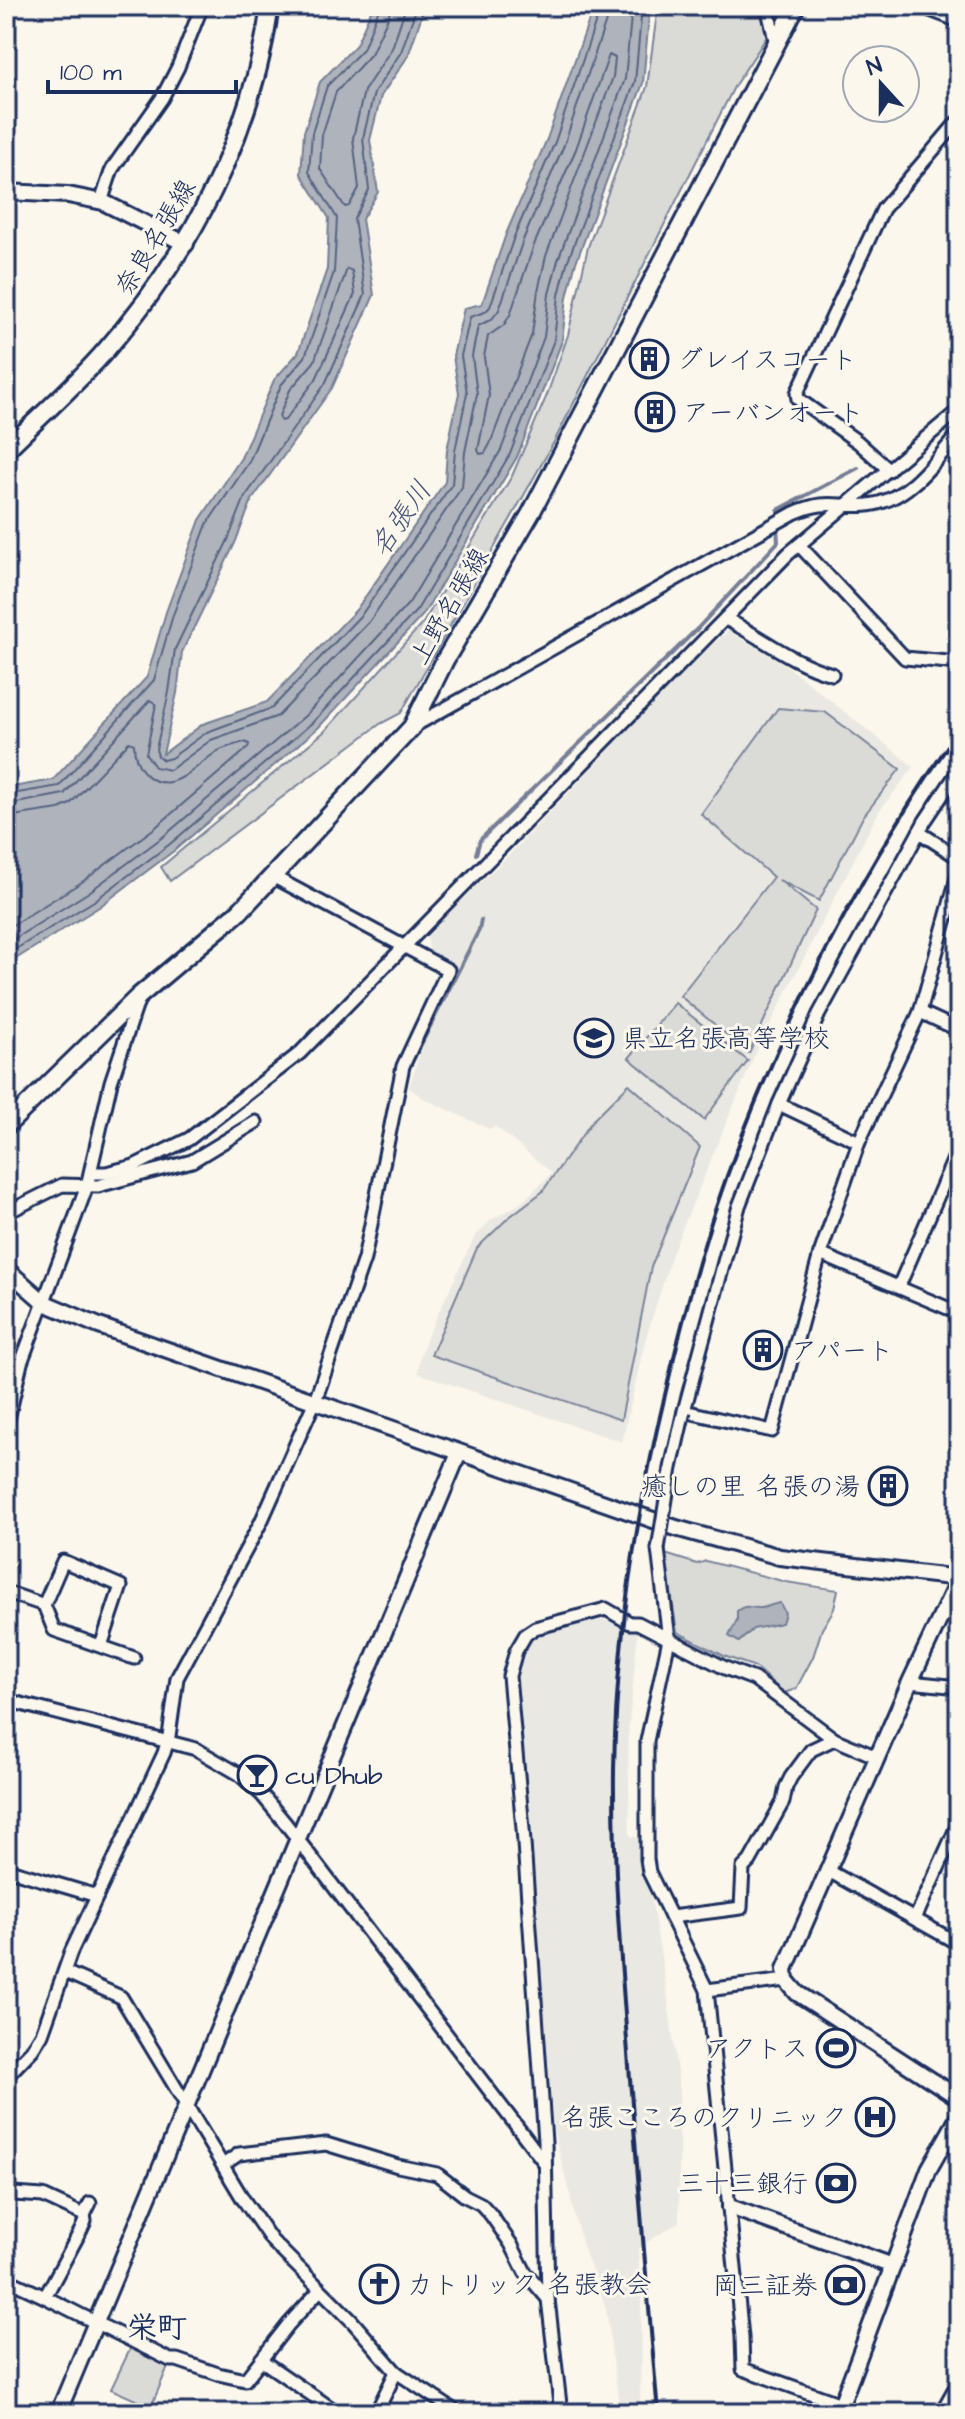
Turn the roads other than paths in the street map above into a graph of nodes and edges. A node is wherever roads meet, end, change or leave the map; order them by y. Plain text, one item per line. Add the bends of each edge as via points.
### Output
1 (202, 6) edge
2 (270, 6) edge
3 (767, 6) edge
4 (796, 6) edge
5 (920, 6) edge
6 (959, 21) edge
7 (777, 46) junction
8 (959, 120) edge
9 (6, 192) edge
10 (101, 202) junction
11 (186, 244) junction
12 (959, 410) edge
13 (959, 433) edge
14 (6, 450) edge
15 (889, 470) junction
16 (845, 504) junction
17 (799, 545) junction
18 (726, 619) junction
19 (959, 663) edge
20 (832, 674) dead end
21 (412, 727) junction
22 (959, 770) edge
23 (919, 832) junction
24 (959, 858) edge
25 (959, 871) edge
26 (274, 877) junction
27 (405, 946) junction
28 (139, 996) junction
29 (920, 1012) junction
30 (959, 1030) edge
31 (779, 1104) junction
32 (256, 1122) dead end
33 (6, 1126) edge
34 (859, 1142) junction
35 (959, 1147) edge
36 (91, 1173) junction
37 (87, 1186) junction
38 (6, 1213) edge
39 (820, 1254) junction
40 (6, 1269) edge
41 (899, 1286) junction
42 (45, 1303) junction
43 (959, 1313) edge
44 (12, 1372) edge
45 (315, 1401) junction
46 (684, 1411) junction
47 (6, 1428) edge
48 (459, 1453) junction
49 (959, 1578) edge
50 (6, 1592) edge
51 (44, 1605) junction
52 (669, 1639) junction
53 (101, 1646) junction
54 (134, 1658) dead end
55 (910, 1682) junction
56 (959, 1687) edge
57 (6, 1700) edge
58 (834, 1739) junction
59 (169, 1745) junction
60 (877, 1757) junction
61 (959, 1822) edge
62 (298, 1841) junction
63 (6, 1869) edge
64 (827, 1870) junction
65 (97, 1896) junction
66 (671, 1917) junction
67 (915, 1919) junction
68 (959, 1927) edge
69 (956, 1942) edge
70 (65, 1972) junction
71 (786, 1980) junction
72 (707, 1990) junction
73 (6, 2077) edge
74 (959, 2098) edge
75 (187, 2102) junction
76 (959, 2116) edge
77 (545, 2162) junction
78 (223, 2165) junction
79 (14, 2194) dead end
80 (730, 2207) junction
81 (893, 2266) junction
82 (6, 2279) edge
83 (319, 2291) junction
84 (45, 2297) junction
85 (548, 2299) junction
86 (96, 2322) junction
87 (261, 2360) junction
88 (396, 2372) junction
89 (959, 2383) edge
90 (840, 2409) edge
91 (58, 2413) edge
92 (338, 2413) edge
93 (376, 2413) edge
94 (458, 2413) edge
95 (561, 2413) edge
96 (941, 2413) edge

1 - 10 street via 178,67 112,169
2 - 11 main road, 奈良名張線 via 239,129
3 - 7 street
4 - 7 main road, 上野名張線
5 - 6 street
7 - 21 main road, 上野名張線
8 - 15 street via 883,209 797,393
9 - 10 street
10 - 11 street
11 - 14 main road, 奈良名張線 via 104,353
12 - 15 street
13 - 16 street via 897,495 870,505
15 - 16 street
16 - 17 street
16 - 21 street via 813,505 778,520
17 - 18 street
17 - 19 street via 905,658
18 - 20 street via 810,669
18 - 27 street
21 - 26 main road, 上野名張線
22 - 23 street
23 - 24 street
23 - 31 street via 819,1014
25 - 29 street
26 - 27 street
26 - 28 main road, 上野名張線
27 - 36 street via 300,1053 199,1132 134,1166
27 - 45 street via 448,970 403,1066 364,1259
28 - 33 main road, 上野名張線
28 - 36 street via 111,1082
29 - 30 street
29 - 34 street
31 - 34 street
31 - 46 street via 739,1206
32 - 37 street via 192,1161
34 - 39 street
35 - 41 street
36 - 37 street
37 - 38 street via 62,1185
37 - 42 street
39 - 41 street
39 - 46 street via 772,1431
40 - 42 street
41 - 43 street
42 - 44 street
42 - 45 street
44 - 47 street
45 - 48 street
45 - 59 street via 261,1522 177,1678
46 - 52 street, bridge via 658,1549
48 - 49 street via 676,1528 780,1557
48 - 62 street
49 - 55 street
50 - 51 street
51 - 53 street via 54,1630
51 - 53 street via 63,1561 121,1586
52 - 58 street via 754,1679
52 - 66 street via 647,1741 647,1859
52 - 77 street via 606,1609 535,1628 513,1659 509,1676
53 - 54 street
55 - 56 street
55 - 60 street
57 - 59 street
58 - 60 street
58 - 66 street via 811,1750 791,1777 783,1802 743,1868 741,1908
59 - 62 street via 207,1754 239,1774
59 - 65 street
60 - 64 street
61 - 67 street
62 - 75 street
62 - 77 street
63 - 65 street
64 - 67 street
64 - 71 street via 788,1960
65 - 70 street
66 - 72 street
67 - 69 street
68 - 69 street
70 - 73 street via 42,2034
70 - 75 street via 121,1997
71 - 72 street
71 - 74 street via 797,1993
72 - 80 street
75 - 78 street
75 - 86 street
76 - 81 street via 929,2169
77 - 85 street
78 - 83 street via 256,2220
78 - 85 street via 239,2154 326,2144 437,2174 491,2215
79 - 84 street via 87,2209
80 - 81 street
80 - 90 street via 743,2369
81 - 90 street
82 - 84 street
83 - 87 street
83 - 88 street
84 - 86 street
85 - 95 street
86 - 87 street via 170,2360 218,2374 245,2380
86 - 91 street
87 - 92 street
88 - 93 street
88 - 94 street
89 - 96 street

